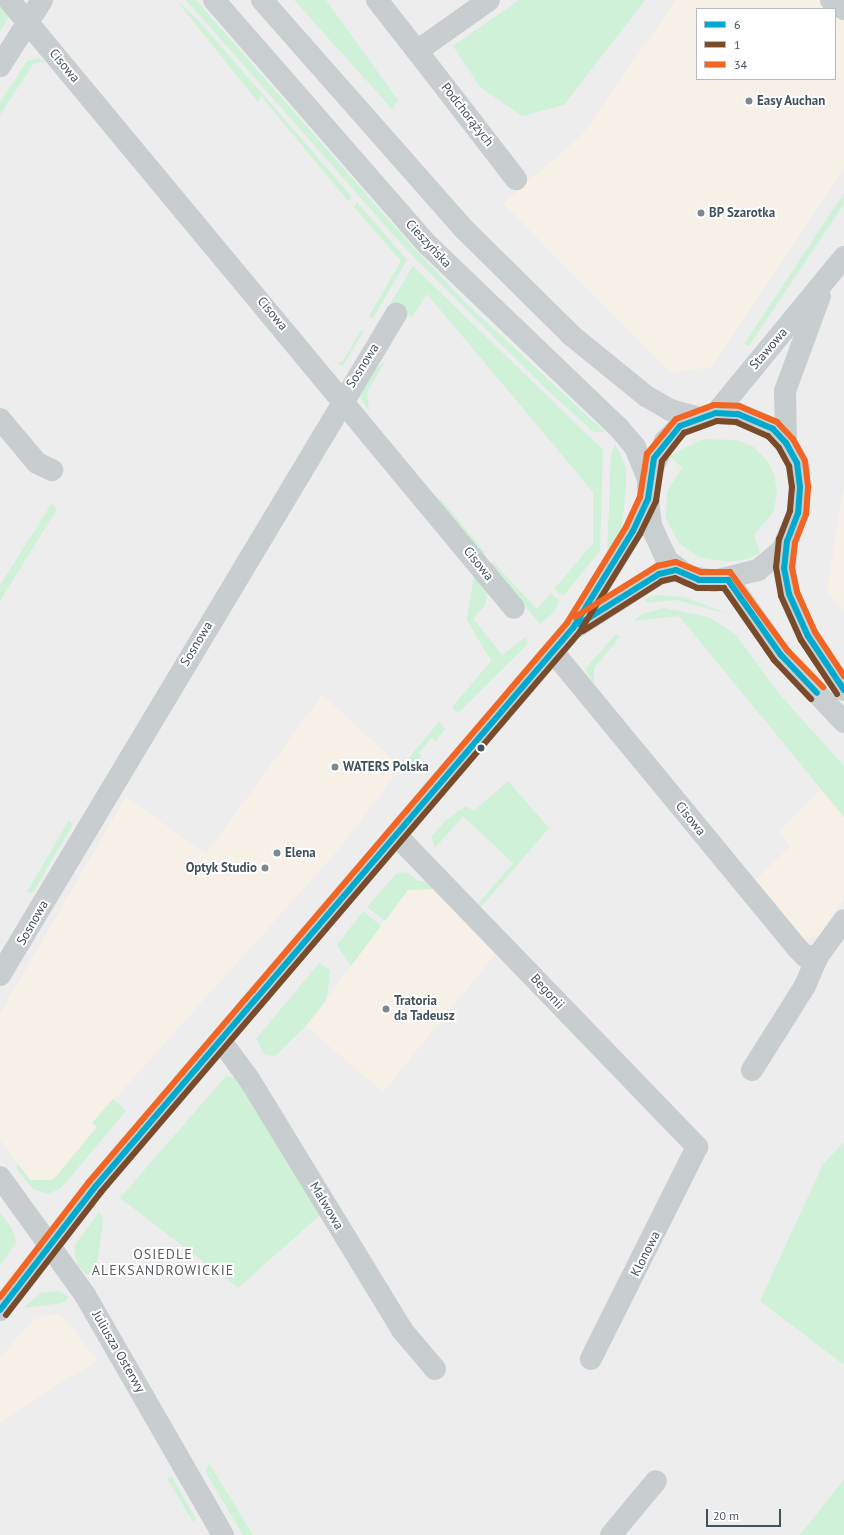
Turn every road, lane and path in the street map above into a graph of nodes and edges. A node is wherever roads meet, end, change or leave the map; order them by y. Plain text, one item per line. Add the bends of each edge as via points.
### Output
1 (9, 0) edge
2 (42, 0) edge
3 (214, 0) edge
4 (262, 0) edge
5 (377, 0) edge
6 (489, 0) edge
7 (831, 0) edge
8 (844, 10) edge
9 (27, 22) junction
10 (417, 51) junction
11 (0, 66) edge
12 (516, 179) dead end
13 (844, 257) edge
14 (824, 286) junction
15 (396, 314) dead end
16 (343, 398) junction
17 (707, 415) junction
18 (0, 419) edge
19 (786, 443) junction
20 (52, 470) dead end
21 (648, 489) junction
22 (787, 541) junction
23 (676, 570) junction
24 (728, 580) junction
25 (514, 608) dead end
26 (573, 628) junction
27 (554, 653) junction
28 (844, 690) edge
29 (844, 722) edge
30 (398, 837) junction
31 (844, 920) edge
32 (818, 956) junction
33 (0, 975) edge
34 (221, 1041) junction
35 (752, 1070) dead end
36 (697, 1147) joint
37 (0, 1178) edge
38 (48, 1245) junction
39 (0, 1310) edge
40 (591, 1359) dead end
41 (435, 1369) dead end
42 (656, 1481) dead end
43 (223, 1535) edge
44 (611, 1535) edge

1 - 9 street, Cisowa
2 - 9 street
3 - 21 main road, Cieszyńska via 428,245 619,428 635,447
4 - 17 main road via 458,222 571,335 646,396 670,410
5 - 10 street, Podchorążych
6 - 10 street
7 - 8 street
9 - 11 street
9 - 16 street, Cisowa
10 - 12 street, Podchorążych
13 - 14 street, Stawowa
14 - 17 street, Stawowa
14 - 19 street, Stawowa via 785,391
15 - 16 street, Sosnowa
16 - 25 street, Cisowa
16 - 33 street, Sosnowa
17 - 19 main road via 755,419
17 - 21 main road via 665,441
18 - 20 street via 37,463
19 - 22 main road via 797,463 800,487 798,514
21 - 23 main road, Cieszyńska via 655,538
21 - 26 street via 633,531
22 - 24 main road via 758,570
22 - 28 main road via 784,568 789,594 808,636
23 - 24 main road via 699,580
23 - 26 street via 659,574
24 - 29 main road via 780,655
26 - 27 street
27 - 30 street
27 - 32 street, Cisowa via 796,947 805,956
30 - 34 street
30 - 36 street, Begonii
31 - 32 street
32 - 35 street via 805,986
34 - 38 street
34 - 41 street, Malwowa via 249,1079 402,1330
36 - 40 street, Klonowa
37 - 38 street, Juliusza Osterwy
38 - 39 street
38 - 43 street, Juliusza Osterwy via 85,1295
42 - 44 street

